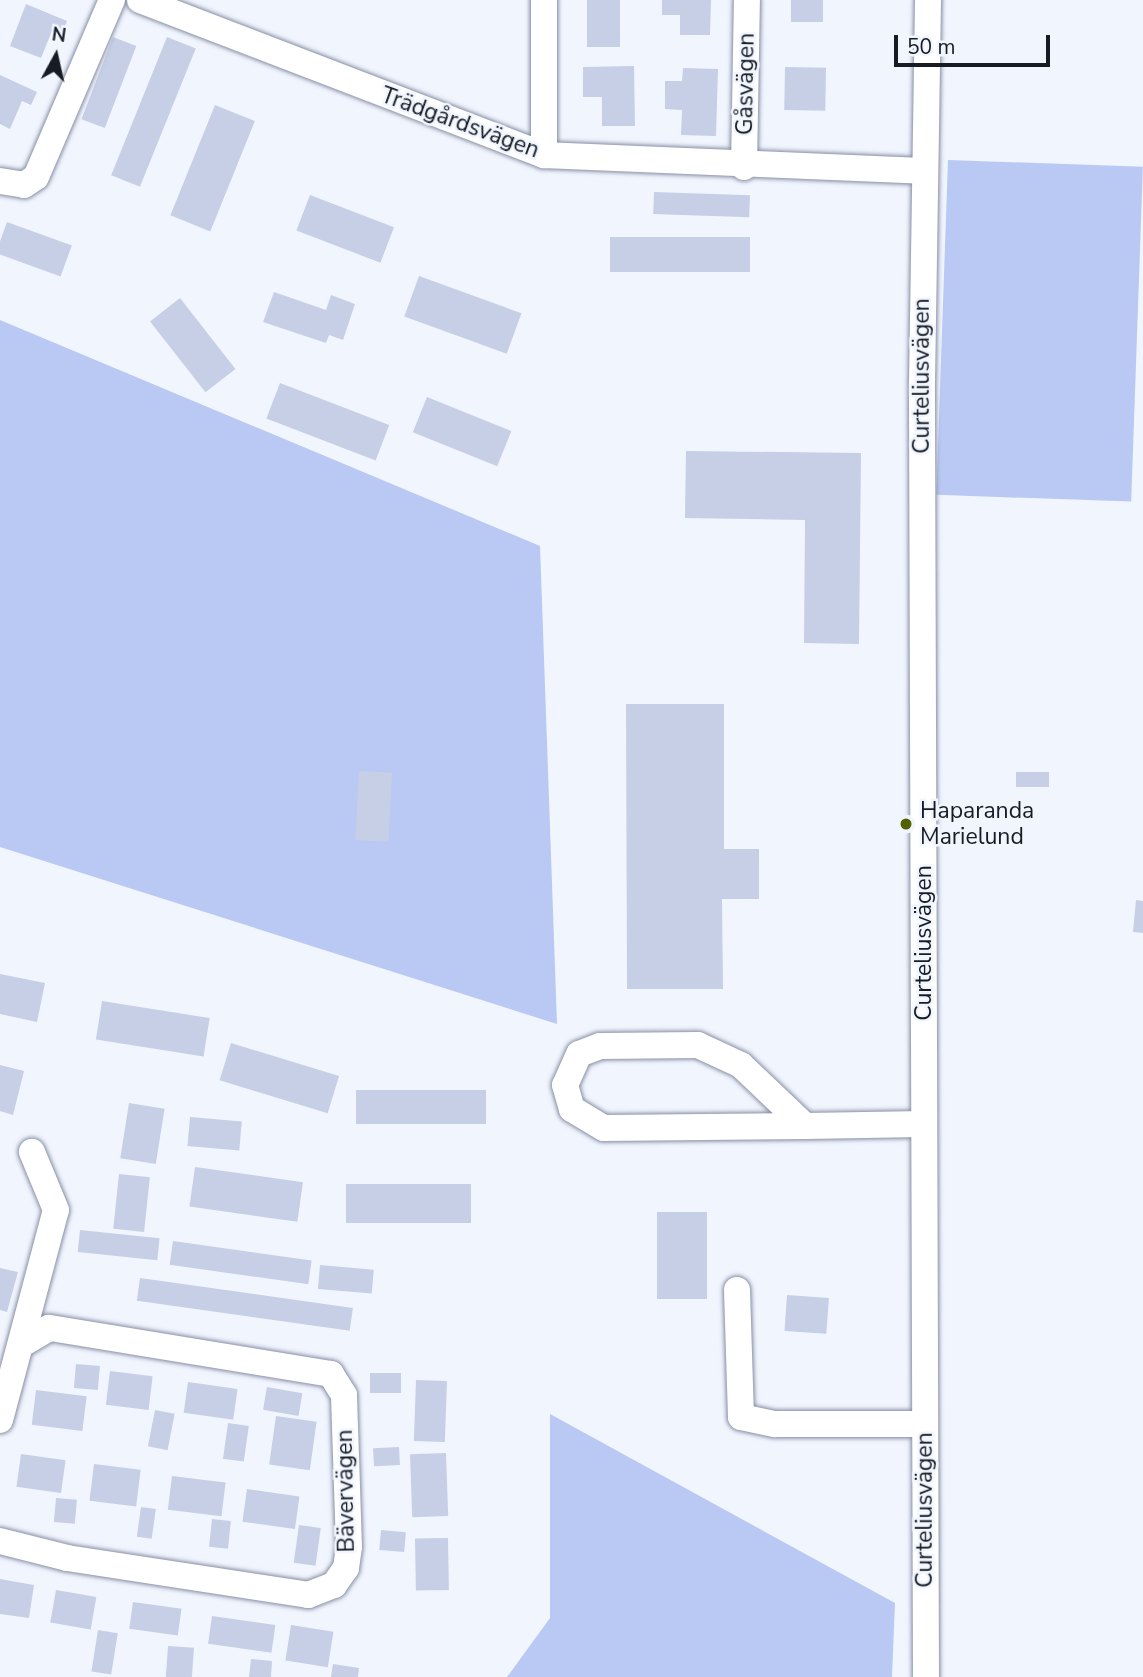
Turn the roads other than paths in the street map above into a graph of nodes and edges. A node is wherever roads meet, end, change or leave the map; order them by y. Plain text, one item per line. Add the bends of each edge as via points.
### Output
1 (112, 0) edge
2 (140, 0) edge
3 (544, 0) edge
4 (747, 0) edge
5 (928, 0) edge
6 (544, 155) junction
7 (744, 167) junction
8 (922, 171) junction
9 (0, 181) edge
10 (923, 1124) junction
11 (805, 1126) junction
12 (32, 1152) dead end
13 (737, 1290) dead end
14 (11, 1341) edge
15 (0, 1420) edge
16 (924, 1424) junction
17 (0, 1541) edge
18 (926, 1677) edge

1 - 9 street via 36,177 24,185
2 - 6 street, Trädgårdsvägen
3 - 6 street
4 - 7 street, Gåsvägen
5 - 8 street, Curteliusvägen
6 - 7 street, Trädgårdsvägen
7 - 8 street, Trädgårdsvägen
8 - 10 street, Curteliusvägen
10 - 11 street
10 - 16 street, Curteliusvägen
11 - 11 street via 604,1128 572,1109 565,1085 568,1068 579,1054 600,1045 698,1045 741,1065
12 - 14 street via 56,1210
13 - 16 street via 741,1417 775,1424
14 - 15 street
14 - 17 street, Bävervägen via 49,1328 331,1374 344,1395 349,1547 346,1568 334,1585 308,1595 67,1558
16 - 18 street, Curteliusvägen

